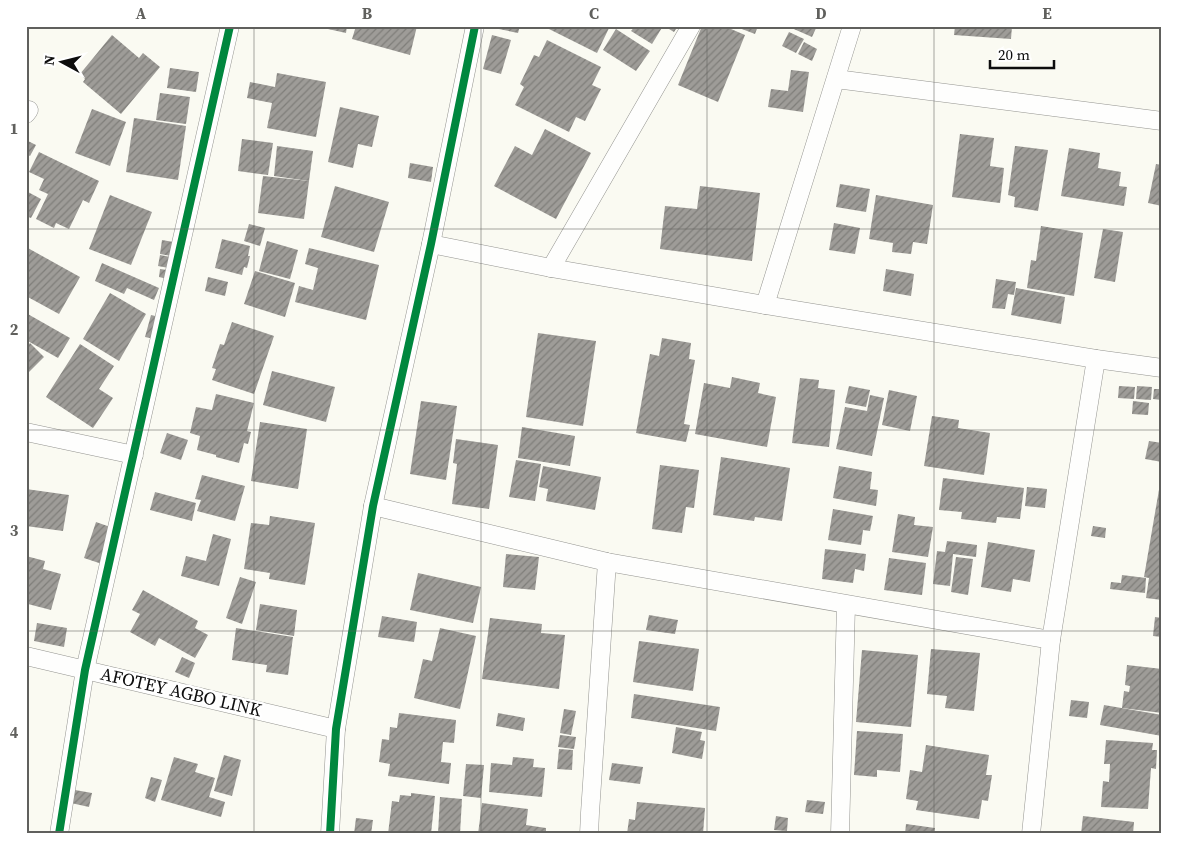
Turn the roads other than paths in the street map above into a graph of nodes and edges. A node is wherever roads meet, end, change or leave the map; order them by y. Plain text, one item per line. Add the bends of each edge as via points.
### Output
1 (230, 26) edge
2 (475, 26) edge
3 (691, 26) edge
4 (852, 26) edge
5 (836, 79) junction
6 (1162, 121) edge
7 (431, 244) junction
8 (550, 268) junction
9 (765, 305) junction
10 (1096, 359) junction
11 (1162, 368) edge
12 (26, 432) edge
13 (134, 455) junction
14 (373, 506) junction
15 (607, 562) junction
16 (846, 605) junction
17 (1051, 640) junction
18 (26, 656) edge
19 (85, 670) junction
20 (336, 729) junction
21 (58, 834) edge
22 (330, 834) edge
23 (589, 834) edge
24 (840, 834) edge
25 (1031, 834) edge

1 - 13 street
2 - 7 street
3 - 8 street
4 - 5 street
5 - 6 street
5 - 9 street
7 - 8 street
7 - 14 street
8 - 9 street
9 - 10 street
10 - 11 street
10 - 17 street
12 - 13 street
13 - 19 street
14 - 15 street
14 - 20 street
15 - 16 street
15 - 23 street
16 - 17 street
16 - 24 street
17 - 25 street
18 - 19 street, AFOTEY AGBO LINK
19 - 20 street, AFOTEY AGBO LINK
19 - 21 street
20 - 22 street

